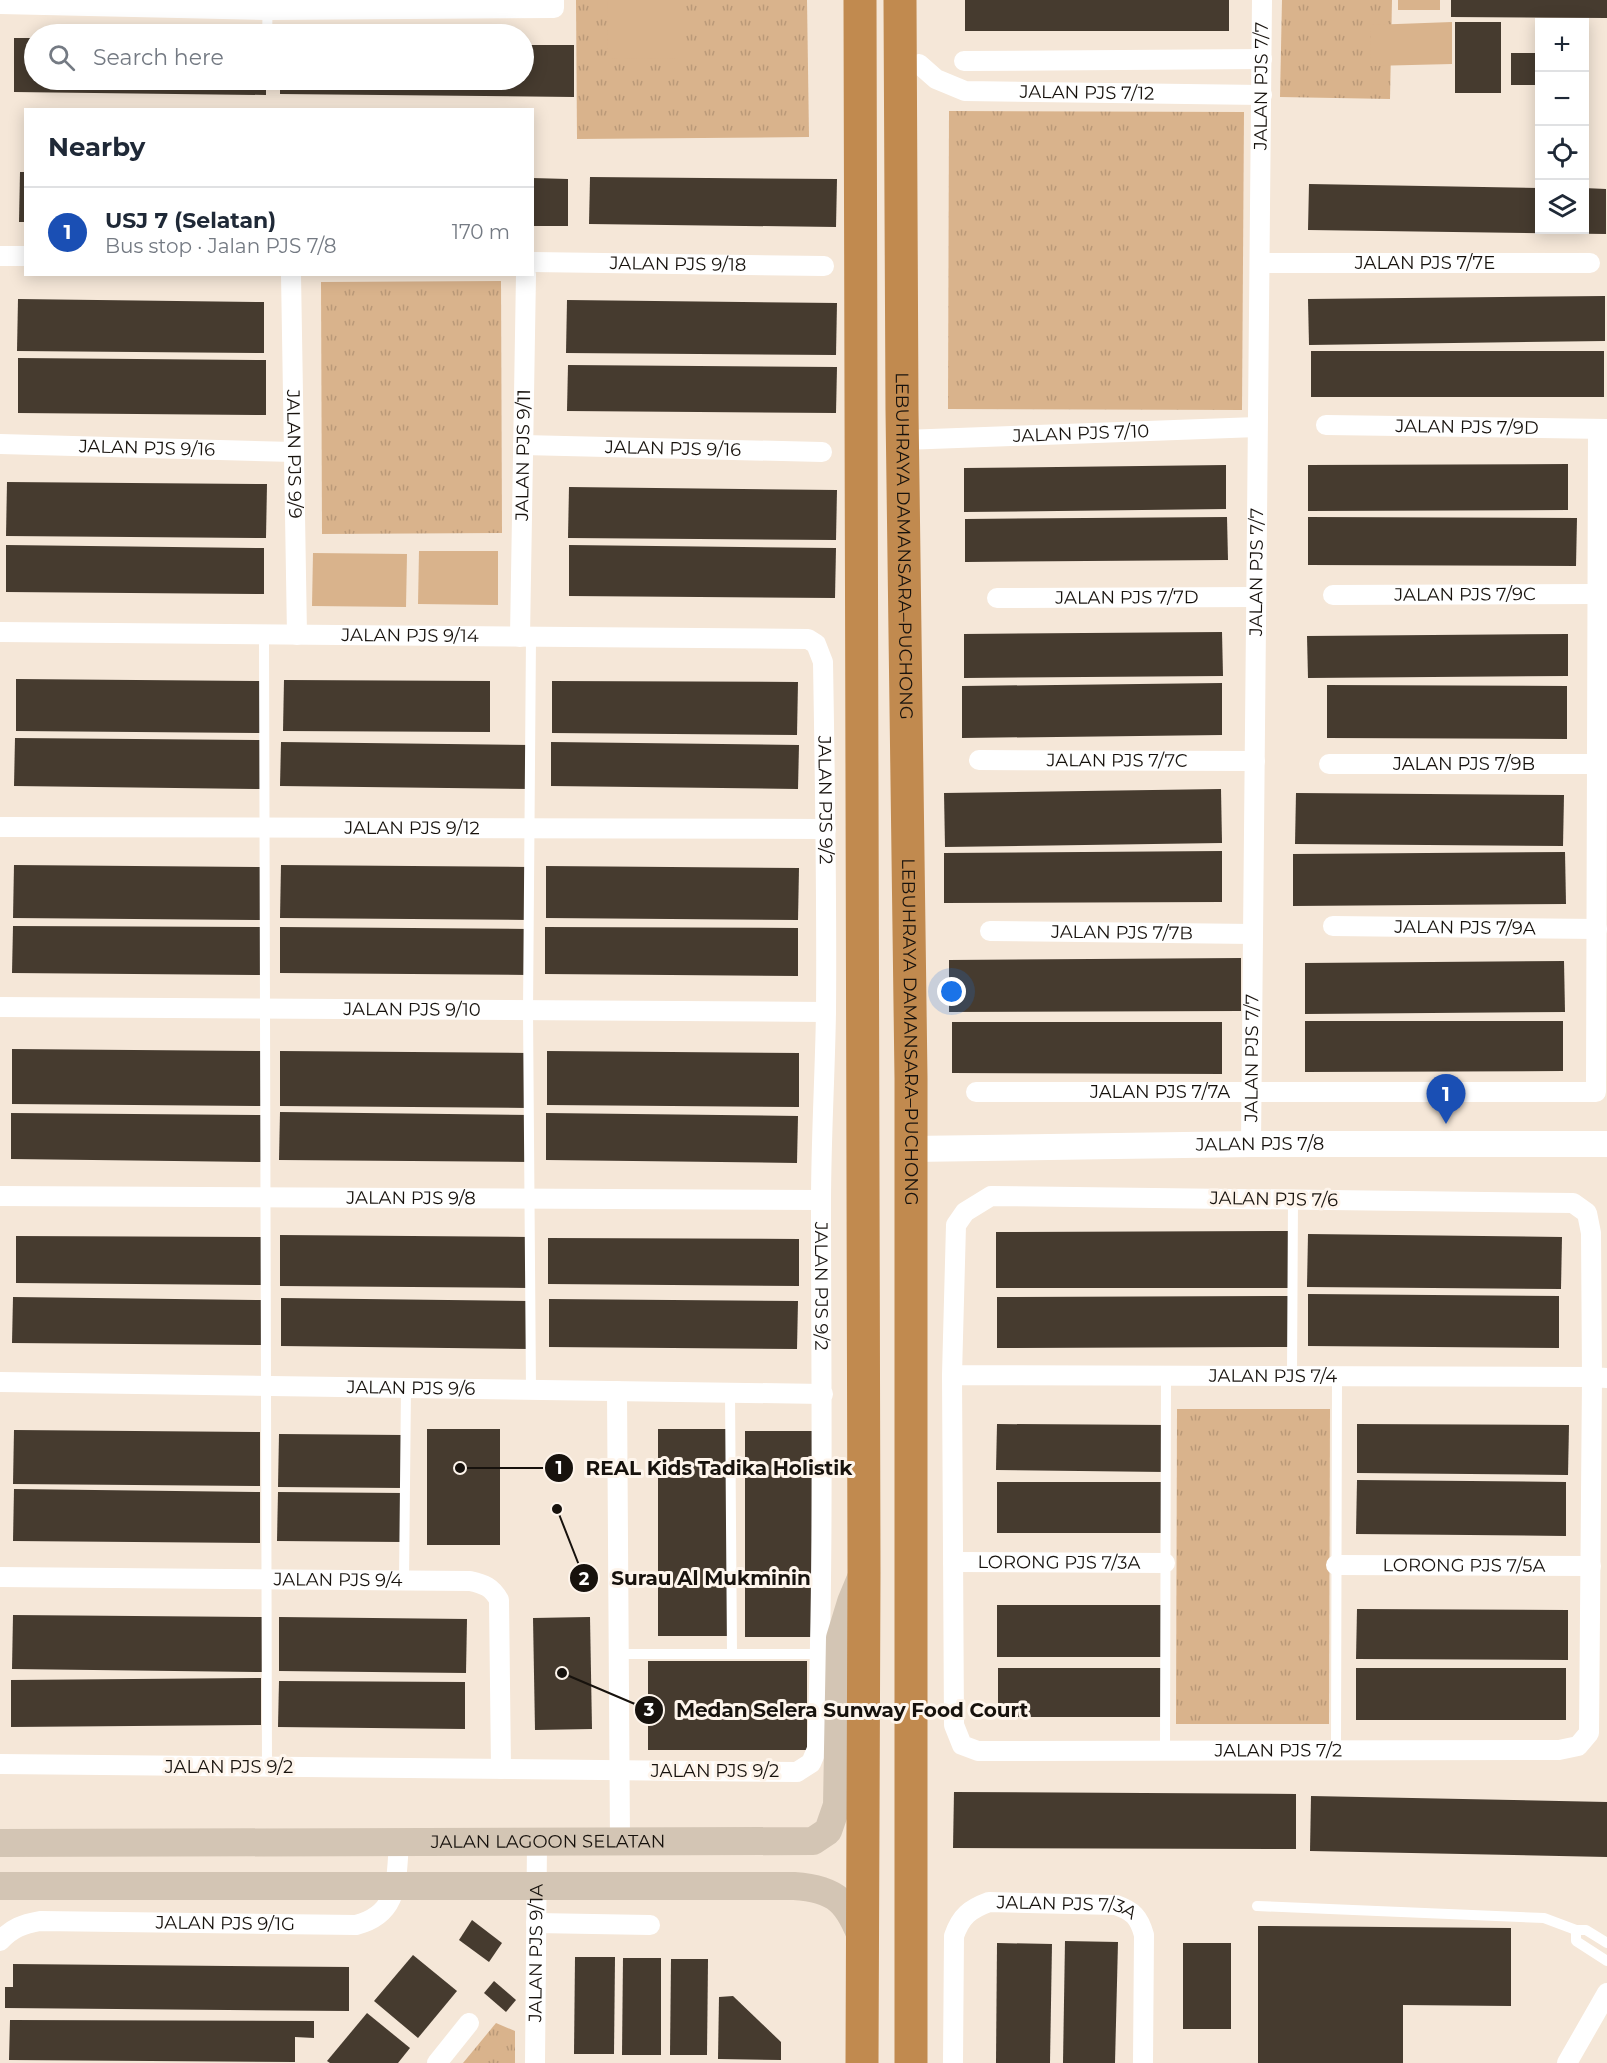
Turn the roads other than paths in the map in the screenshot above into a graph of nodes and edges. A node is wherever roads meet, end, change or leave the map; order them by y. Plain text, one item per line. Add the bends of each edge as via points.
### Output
1 (554, 0) edge
2 (900, 0) edge
3 (920, 0) edge
4 (1262, 0) edge
5 (0, 4) edge
6 (268, 5) edge
7 (857, 10) edge
8 (267, 24) edge
9 (1262, 58) junction
10 (964, 61) dead end
11 (919, 64) junction
12 (1262, 95) junction
13 (901, 250) junction
14 (0, 256) edge
15 (24, 256) edge
16 (534, 262) edge
17 (1260, 263) junction
18 (1590, 263) dead end
19 (824, 266) dead end
20 (291, 276) edge
21 (526, 276) edge
22 (1326, 425) dead end
23 (1257, 427) junction
24 (1602, 429) edge
25 (904, 440) junction
26 (0, 444) edge
27 (523, 445) junction
28 (294, 452) junction
29 (822, 452) dead end
30 (1597, 594) junction
31 (1333, 595) dead end
32 (1256, 597) junction
33 (998, 598) dead end
34 (0, 632) edge
35 (264, 634) junction
36 (297, 635) junction
37 (526, 637) junction
38 (816, 644) joint
39 (979, 760) dead end
40 (1255, 761) junction
41 (1329, 764) dead end
42 (1598, 764) junction
43 (0, 827) edge
44 (264, 828) junction
45 (529, 828) junction
46 (826, 829) junction
47 (1333, 926) dead end
48 (1597, 929) junction
49 (990, 931) dead end
50 (1253, 934) junction
51 (0, 1007) edge
52 (264, 1009) junction
53 (528, 1011) junction
54 (826, 1012) junction
55 (1251, 1091) junction
56 (976, 1092) dead end
57 (1251, 1144) junction
58 (1607, 1144) edge
59 (912, 1149) junction
60 (0, 1196) edge
61 (265, 1197) junction
62 (530, 1198) junction
63 (821, 1200) junction
64 (1293, 1200) junction
65 (952, 1375) junction
66 (1166, 1376) junction
67 (1292, 1376) junction
68 (1337, 1376) junction
69 (1600, 1378) edge
70 (0, 1382) edge
71 (265, 1386) junction
72 (406, 1388) junction
73 (531, 1390) junction
74 (617, 1391) junction
75 (730, 1393) junction
76 (823, 1394) junction
77 (953, 1562) junction
78 (1165, 1563) junction
79 (1336, 1565) junction
80 (1591, 1566) junction
81 (864, 1572) junction
82 (0, 1577) edge
83 (266, 1580) junction
84 (404, 1581) junction
85 (619, 1654) junction
86 (732, 1654) junction
87 (820, 1654) junction
88 (1165, 1750) junction
89 (1336, 1750) junction
90 (0, 1764) edge
91 (267, 1768) junction
92 (501, 1769) junction
93 (619, 1771) junction
94 (0, 1843) edge
95 (399, 1843) junction
96 (537, 1843) junction
97 (620, 1843) junction
98 (396, 1885) junction
99 (536, 1886) junction
100 (4, 1888) edge
101 (1257, 1906) dead end
102 (536, 1923) junction
103 (650, 1925) dead end
104 (1576, 1930) junction
105 (0, 1941) edge
106 (863, 1941) junction
107 (1607, 1943) edge
108 (1607, 1961) edge
109 (1607, 1992) edge
110 (469, 2023) dead end
111 (437, 2063) edge
112 (535, 2063) edge
113 (862, 2063) edge
114 (911, 2063) edge
115 (953, 2063) edge
116 (1143, 2063) edge
117 (1567, 2063) edge

1 - 6 street via 554,8
2 - 13 highway, LEBUHRAYA DAMANSARA–PUCHONG
3 - 11 highway
4 - 9 street, JALAN PJS 7/7
5 - 6 street
6 - 8 lane
7 - 81 highway
9 - 10 street, JALAN PJS 7/12
9 - 12 street, JALAN PJS 7/7
11 - 12 street, JALAN PJS 7/12 via 936,79 965,91
11 - 13 highway via 918,160
12 - 17 street, JALAN PJS 7/7
13 - 25 highway, LEBUHRAYA DAMANSARA–PUCHONG
14 - 15 street
16 - 19 street, JALAN PJS 9/18
17 - 18 street, JALAN PJS 7/7E
17 - 23 street, JALAN PJS 7/7
20 - 28 street, JALAN PJS 9/9
21 - 27 street, JALAN PJS 9/11
22 - 24 street, JALAN PJS 7/9D
23 - 25 street, JALAN PJS 7/10
23 - 32 street, JALAN PJS 7/7
24 - 30 street
25 - 59 highway, LEBUHRAYA DAMANSARA–PUCHONG
26 - 28 street, JALAN PJS 9/16
27 - 29 street, JALAN PJS 9/16
27 - 37 street, JALAN PJS 9/11
28 - 36 street, JALAN PJS 9/9
30 - 31 street, JALAN PJS 7/9C
30 - 42 street
32 - 33 street, JALAN PJS 7/7D
32 - 40 street, JALAN PJS 7/7
34 - 35 street, JALAN PJS 9/14
35 - 36 street, JALAN PJS 9/14
35 - 44 lane
36 - 37 street, JALAN PJS 9/14
37 - 38 street, JALAN PJS 9/14 via 799,638
37 - 45 lane
38 - 46 street, JALAN PJS 9/2 via 823,662
39 - 40 street, JALAN PJS 7/7C
40 - 50 street, JALAN PJS 7/7
41 - 42 street, JALAN PJS 7/9B
42 - 48 street
43 - 44 street, JALAN PJS 9/12
44 - 45 street, JALAN PJS 9/12
44 - 52 lane
45 - 46 street, JALAN PJS 9/12
45 - 53 lane
46 - 54 street, JALAN PJS 9/2
47 - 48 street, JALAN PJS 7/9A
48 - 55 street, JALAN PJS 7/7A via 1596,1092
49 - 50 street, JALAN PJS 7/7B
50 - 55 street, JALAN PJS 7/7
51 - 52 street, JALAN PJS 9/10
52 - 53 street, JALAN PJS 9/10
52 - 61 lane
53 - 54 street, JALAN PJS 9/10
53 - 62 lane
54 - 63 street, JALAN PJS 9/2
55 - 56 street, JALAN PJS 7/7A
55 - 57 street, JALAN PJS 7/7
57 - 58 street, JALAN PJS 7/8
57 - 59 street, JALAN PJS 7/8
59 - 114 highway, LEBUHRAYA DAMANSARA–PUCHONG
60 - 61 street, JALAN PJS 9/8
61 - 62 street, JALAN PJS 9/8
61 - 71 lane
62 - 63 street, JALAN PJS 9/8
62 - 73 lane
63 - 76 street, JALAN PJS 9/2
64 - 65 street, JALAN PJS 7/6 via 991,1196 965,1212 956,1225
64 - 67 lane
64 - 69 street, JALAN PJS 7/6 via 1573,1203 1587,1213 1591,1233
65 - 66 street, JALAN PJS 7/4
65 - 77 street, JALAN PJS 7/2
66 - 67 street, JALAN PJS 7/4
66 - 78 lane
67 - 68 street, JALAN PJS 7/4
68 - 69 street, JALAN PJS 7/4
68 - 79 lane
69 - 80 street, JALAN PJS 7/2
70 - 71 street, JALAN PJS 9/6
71 - 72 street, JALAN PJS 9/6
71 - 83 lane
72 - 73 street, JALAN PJS 9/6
72 - 84 lane
73 - 74 street, JALAN PJS 9/6
74 - 75 street, JALAN PJS 9/6
74 - 85 street
75 - 76 street, JALAN PJS 9/6
75 - 86 lane
76 - 87 street, JALAN PJS 9/2
77 - 78 street, LORONG PJS 7/3A
77 - 88 street, JALAN PJS 7/2 via 954,1725 962,1745 978,1751
78 - 88 lane
79 - 80 street, LORONG PJS 7/5A
79 - 89 lane
80 - 89 street, JALAN PJS 7/2 via 1588,1733 1578,1746 1559,1750
81 - 97 main road, JALAN LAGOON SELATAN via 840,1638 837,1805 828,1831 813,1841
81 - 106 highway
82 - 83 street, JALAN PJS 9/4
83 - 84 street, JALAN PJS 9/4
83 - 91 lane
84 - 92 street, JALAN PJS 9/4 via 482,1584 493,1590 499,1600
85 - 86 lane
85 - 93 street
86 - 87 lane
87 - 93 street, JALAN PJS 9/2 via 817,1749 811,1763 797,1772
88 - 89 street, JALAN PJS 7/2
90 - 91 street, JALAN PJS 9/2
91 - 92 street, JALAN PJS 9/2
92 - 93 street, JALAN PJS 9/2
93 - 97 street
94 - 95 main road, JALAN LAGOON SELATAN
95 - 96 main road, JALAN LAGOON SELATAN
95 - 98 street, JALAN PJS 9/1G
96 - 97 main road, JALAN LAGOON SELATAN
96 - 99 street, JALAN PJS 9/1A
98 - 99 main road
98 - 100 main road
98 - 105 street, JALAN PJS 9/1G via 385,1910 373,1920 356,1924 40,1921 22,1924
99 - 102 street, JALAN PJS 9/1A
99 - 106 main road via 813,1887 827,1890 843,1902
101 - 104 lane via 1544,1918
102 - 103 street
102 - 112 street, JALAN PJS 9/1A
104 - 107 lane via 1586,1930
104 - 108 lane via 1576,1941
106 - 113 highway
109 - 117 street
110 - 111 street
115 - 116 street, JALAN PJS 7/3A via 954,1936 959,1922 971,1909 989,1902 1116,1905 1130,1910 1140,1920 1144,1935

